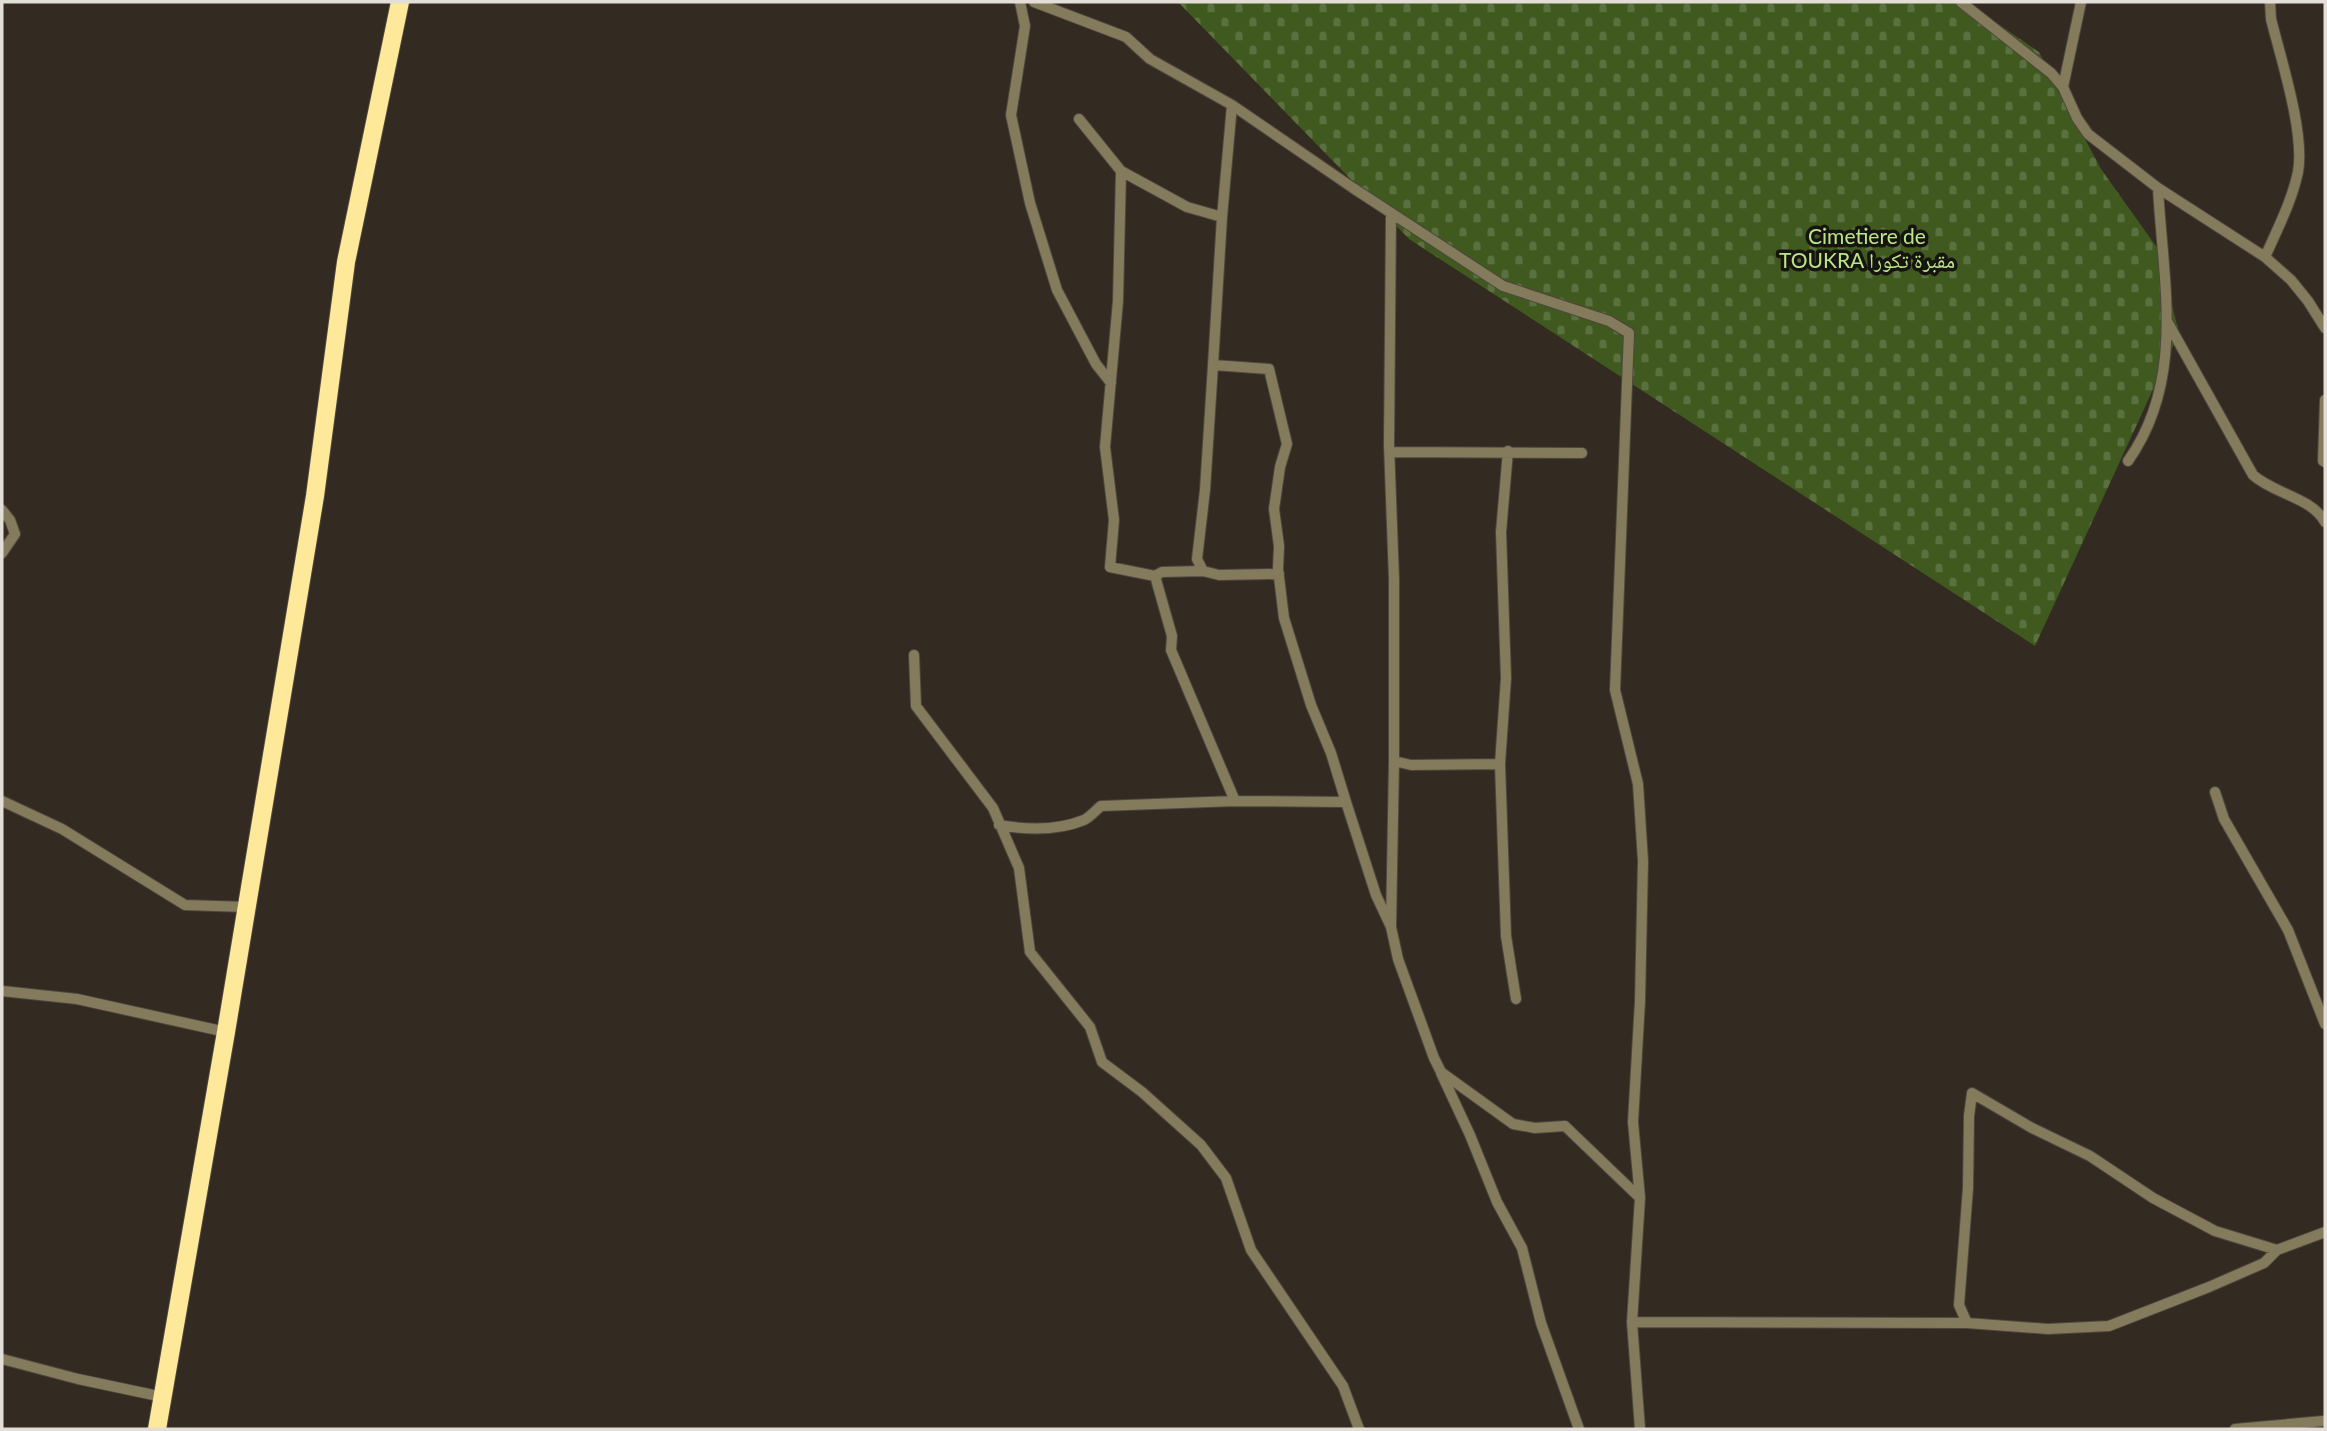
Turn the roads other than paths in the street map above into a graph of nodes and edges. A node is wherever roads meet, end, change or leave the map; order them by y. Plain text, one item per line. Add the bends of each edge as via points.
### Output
1 (400, 2) edge
2 (1020, 2) edge
3 (1034, 2) edge
4 (1961, 2) edge
5 (2081, 2) edge
6 (2270, 2) edge
7 (2063, 87) junction
8 (1232, 105) junction
9 (1079, 119) dead end
10 (1121, 171) junction
11 (2158, 188) junction
12 (1391, 213) junction
13 (1222, 217) junction
14 (2265, 257) junction
15 (2167, 321) junction
16 (2325, 328) edge
17 (1213, 365) junction
18 (1111, 383) junction
19 (2325, 400) edge
20 (1508, 451) junction
21 (1390, 452) junction
22 (1582, 453) dead end
23 (2128, 461) dead end
24 (2325, 462) edge
25 (2, 510) edge
26 (2325, 522) edge
27 (2, 553) edge
28 (1203, 571) junction
29 (1279, 574) junction
30 (1155, 576) junction
31 (914, 655) dead end
32 (1394, 761) junction
33 (1500, 764) junction
34 (2215, 792) dead end
35 (2, 801) edge
36 (1235, 802) junction
37 (1346, 802) junction
38 (999, 825) junction
39 (246, 907) junction
40 (1391, 927) junction
41 (2, 991) edge
42 (1516, 999) dead end
43 (2325, 1024) edge
44 (226, 1032) junction
45 (1441, 1072) junction
46 (1640, 1198) junction
47 (2325, 1231) edge
48 (2277, 1250) junction
49 (1632, 1322) junction
50 (1967, 1323) junction
51 (2, 1359) edge
52 (163, 1397) junction
53 (2323, 1420) dead end
54 (157, 1429) edge
55 (1359, 1429) edge
56 (1579, 1429) edge
57 (1640, 1429) edge
58 (2235, 1429) edge

1 - 39 highway via 345,262 314,495
2 - 18 street via 1025,26 1012,115 1030,204 1057,290
3 - 8 street via 1126,37 1150,59
4 - 7 street via 2038,61
5 - 7 street
6 - 14 street via 2299,144 2291,195
7 - 11 street via 2088,134
8 - 12 street
8 - 13 street
9 - 10 street
10 - 13 street via 1187,207
10 - 18 street
11 - 14 street
11 - 15 street
12 - 21 street
12 - 46 street via 1503,286 1609,321 1629,333 1615,690 1638,784 1643,861 1633,1122
13 - 17 street
14 - 16 street via 2291,280
15 - 23 street via 2158,402
15 - 26 street via 2253,475 2267,487 2312,508
17 - 28 street via 1197,559
17 - 29 street via 1269,369 1287,444 1274,509
18 - 30 street via 1105,447 1114,520 1110,567
19 - 24 street
20 - 21 street
20 - 22 street
20 - 33 street via 1501,532 1506,677
21 - 32 street
25 - 27 street via 15,534
28 - 29 street
28 - 30 street
29 - 37 street via 1284,618
30 - 36 street via 1172,636 1171,650
31 - 38 street via 916,706 993,808
32 - 33 street via 1411,765
32 - 40 street
33 - 42 street via 1506,936
34 - 43 street via 2224,819 2288,930
35 - 39 street via 62,829 185,905
36 - 37 street
36 - 38 street via 1101,806 1086,820 1058,826 1030,830
37 - 40 street
38 - 55 street via 1019,869 1030,951 1090,1027 1102,1062 1201,1145 1226,1178 1251,1250 1343,1386
39 - 44 highway
40 - 45 street via 1398,959
41 - 44 street via 77,999
44 - 52 highway
45 - 46 street via 1513,1124 1565,1126
45 - 56 street via 1522,1248 1541,1323
46 - 49 street
47 - 48 street
48 - 50 street via 2264,1263 2109,1326 2048,1329
48 - 50 street via 2215,1231 1972,1093 1959,1305
49 - 50 street
49 - 57 street
51 - 52 street
52 - 54 highway
53 - 58 street

